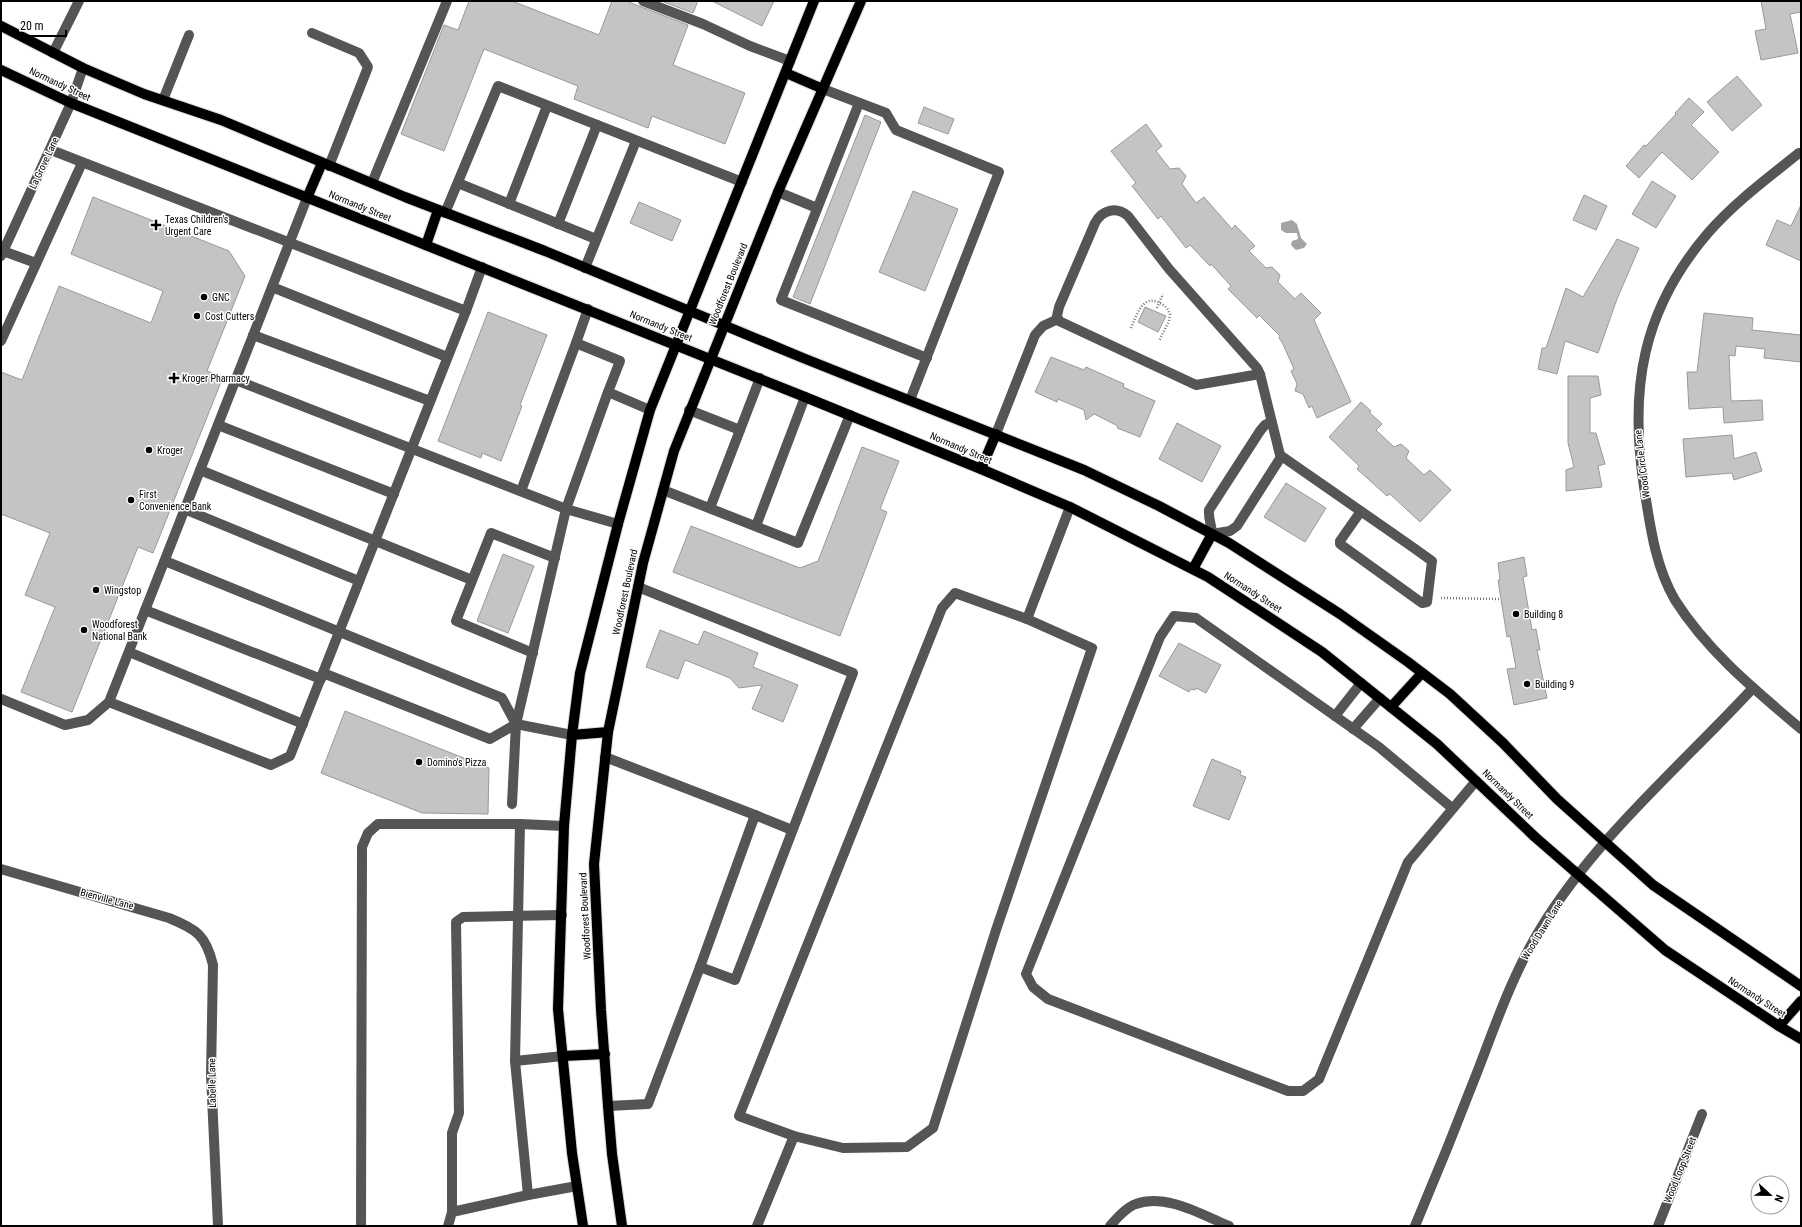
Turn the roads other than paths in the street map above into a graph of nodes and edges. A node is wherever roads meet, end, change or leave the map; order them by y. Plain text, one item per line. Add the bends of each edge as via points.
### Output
1 (79, 1) edge
2 (447, 1) edge
3 (643, 1) edge
4 (814, 1) edge
5 (861, 1) edge
6 (1, 26) edge
7 (312, 33) dead end
8 (189, 35) dead end
9 (53, 53) junction
10 (790, 61) junction
11 (83, 68) junction
12 (1, 70) edge
13 (786, 73) junction
14 (823, 89) junction
15 (163, 100) junction
16 (71, 103) junction
17 (859, 103) junction
18 (547, 106) junction
19 (597, 125) junction
20 (636, 141) junction
21 (50, 150) junction
22 (1799, 152) dead end
23 (82, 163) junction
24 (325, 164) junction
25 (742, 182) junction
26 (372, 183) junction
27 (458, 183) junction
28 (778, 192) junction
29 (307, 198) junction
30 (509, 204) junction
31 (817, 208) junction
32 (442, 211) junction
33 (558, 224) junction
34 (596, 239) junction
35 (290, 242) junction
36 (426, 245) junction
37 (2, 253) edge
38 (36, 263) junction
39 (482, 267) junction
40 (585, 268) junction
41 (272, 287) junction
42 (466, 310) junction
43 (588, 310) junction
44 (690, 311) junction
45 (1058, 320) junction
46 (724, 325) junction
47 (253, 334) junction
48 (1, 342) edge
49 (576, 343) junction
50 (676, 345) junction
51 (447, 357) junction
52 (927, 358) junction
53 (710, 359) junction
54 (1260, 374) junction
55 (760, 378) junction
56 (236, 380) junction
57 (608, 392) junction
58 (805, 396) junction
59 (910, 400) junction
60 (430, 401) junction
61 (650, 410) junction
62 (689, 410) junction
63 (850, 415) junction
64 (1270, 422) junction
65 (218, 425) junction
66 (740, 430) junction
67 (996, 434) junction
68 (411, 448) junction
69 (1282, 457) junction
70 (981, 469) junction
71 (200, 470) junction
72 (663, 490) junction
73 (521, 491) junction
74 (394, 494) junction
75 (1070, 507) junction
76 (710, 508) junction
77 (184, 509) junction
78 (566, 509) junction
79 (1360, 511) junction
80 (618, 524) junction
81 (756, 526) junction
82 (1212, 534) junction
83 (375, 540) junction
84 (555, 558) junction
85 (165, 561) junction
86 (1193, 569) junction
87 (472, 580) junction
88 (359, 581) junction
89 (638, 587) junction
90 (145, 610) junction
91 (1027, 619) junction
92 (339, 632) junction
93 (129, 652) junction
94 (533, 653) junction
95 (1422, 673) junction
96 (322, 676) junction
97 (1361, 683) junction
98 (1753, 688) junction
99 (1380, 698) junction
100 (1, 699) edge
101 (109, 702) junction
102 (1391, 707) junction
103 (1335, 716) junction
104 (303, 724) junction
105 (516, 724) junction
106 (1353, 729) junction
107 (1801, 729) edge
108 (608, 732) junction
109 (572, 734) junction
110 (605, 757) junction
111 (1476, 781) junction
112 (512, 804) dead end
113 (1452, 808) junction
114 (755, 816) junction
115 (520, 824) junction
116 (564, 826) junction
117 (792, 830) junction
118 (1605, 841) junction
119 (1, 869) edge
120 (1578, 874) junction
121 (519, 915) junction
122 (562, 915) junction
123 (205, 942) joint
124 (700, 967) junction
125 (1801, 986) edge
126 (1801, 1001) edge
127 (1779, 1026) junction
128 (1801, 1039) edge
129 (605, 1054) junction
130 (563, 1056) junction
131 (515, 1061) junction
132 (608, 1106) junction
133 (1702, 1114) dead end
134 (794, 1136) junction
135 (577, 1186) junction
136 (528, 1196) junction
137 (452, 1212) junction
138 (218, 1226) edge
139 (361, 1226) edge
140 (448, 1226) edge
141 (583, 1226) edge
142 (622, 1226) edge
143 (757, 1226) edge
144 (1110, 1226) edge
145 (1230, 1226) edge
146 (1415, 1226) edge
147 (1658, 1226) edge

1 - 9 street
2 - 26 street
3 - 10 street
4 - 10 main road, Woodforest Boulevard
5 - 14 main road, Woodforest Boulevard
6 - 9 main road
7 - 24 street via 359,53 368,67
8 - 15 street
9 - 11 main road
10 - 13 main road, Woodforest Boulevard
11 - 15 main road
11 - 16 street, La Grove Lane
12 - 16 main road, Normandy Street
13 - 14 main road
13 - 25 main road, Woodforest Boulevard
14 - 17 street
14 - 28 main road, Woodforest Boulevard
15 - 24 main road via 221,120
16 - 21 street, La Grove Lane
16 - 29 main road, Normandy Street
17 - 31 street
17 - 52 street via 886,113 896,130 1000,172
18 - 19 street
18 - 27 street via 498,86
18 - 30 street
19 - 20 street
19 - 33 street
20 - 25 street
20 - 34 street
21 - 23 street
21 - 37 street, La Grove Lane
22 - 98 street, Wood Circle Lane via 1720,220 1689,256 1657,314 1641,372 1637,412 1638,452 1648,511 1655,549 1667,583 1693,626 1724,661
23 - 35 street
23 - 38 street
24 - 26 main road
24 - 29 main road
25 - 44 main road, Woodforest Boulevard
26 - 32 main road
27 - 30 street
27 - 32 street
28 - 31 street
28 - 46 main road, Woodforest Boulevard
29 - 35 street
29 - 36 main road, Normandy Street
30 - 33 street
31 - 52 street via 781,300
32 - 36 main road
32 - 40 main road
33 - 34 street
34 - 40 street
35 - 41 street
35 - 42 street
36 - 39 main road, Normandy Street
37 - 38 street
38 - 48 street
39 - 42 street
39 - 43 main road, Normandy Street
40 - 44 main road
41 - 47 street
41 - 51 street
42 - 51 street
43 - 49 street
43 - 50 main road, Normandy Street
44 - 46 main road
44 - 50 main road, Woodforest Boulevard
45 - 54 street via 1065,326 1196,385
45 - 54 street via 1059,307 1095,223 1105,212 1118,210 1130,218 1169,268
45 - 67 street via 1043,326 1035,335
46 - 53 main road, Woodforest Boulevard
46 - 59 main road
47 - 56 street
47 - 60 street
49 - 57 street via 620,361
49 - 73 street
50 - 53 main road, Normandy Street
50 - 61 main road, Woodforest Boulevard
51 - 60 street
52 - 59 street
53 - 55 main road, Normandy Street
53 - 62 main road, Woodforest Boulevard
54 - 64 street
55 - 58 main road, Normandy Street
55 - 66 street
56 - 65 street
56 - 68 street
57 - 61 street
57 - 78 street
58 - 63 main road, Normandy Street
58 - 81 street
59 - 67 main road
60 - 68 street
61 - 80 main road, Woodforest Boulevard
62 - 66 street
62 - 72 main road, Woodforest Boulevard
63 - 70 main road, Normandy Street
63 - 81 street via 798,543
64 - 69 street via 1277,449
64 - 82 street via 1260,431 1209,510
65 - 71 street
65 - 74 street
66 - 76 street
67 - 70 main road
67 - 82 main road via 1084,470
68 - 73 street
68 - 74 street
69 - 79 street
69 - 82 street via 1237,526 1230,531
70 - 75 main road, Normandy Street
71 - 77 street
71 - 83 street
72 - 76 street
72 - 89 main road, Woodforest Boulevard
73 - 78 street
74 - 83 street
75 - 86 main road, Normandy Street
75 - 91 street
76 - 81 street
77 - 85 street
77 - 88 street
78 - 80 street
78 - 84 street
79 - 79 street via 1340,544 1425,603 1428,599 1432,561
80 - 109 main road, Woodforest Boulevard via 580,672
82 - 86 main road
82 - 95 main road via 1340,614
83 - 87 street
83 - 88 street
84 - 87 street via 491,533
84 - 94 street
85 - 90 street
85 - 92 street
86 - 97 main road, Normandy Street via 1322,652
87 - 94 street via 456,621
88 - 92 street
89 - 108 main road, Woodforest Boulevard
89 - 117 street via 853,673
90 - 93 street
90 - 96 street
91 - 134 street via 956,593 942,608 739,1116
91 - 134 street via 1092,648 996,930 933,1128 907,1147 843,1148
92 - 96 street
92 - 105 street via 502,698
93 - 101 street
93 - 104 street
94 - 105 street
95 - 102 main road
95 - 118 main road via 1450,694
96 - 104 street
96 - 105 street via 490,739
97 - 99 main road, Normandy Street
97 - 103 street
98 - 107 street, Wood Circle Lane
98 - 118 street, Wood Dawn Lane
99 - 102 main road, Normandy Street
99 - 106 street
100 - 101 street via 65,725 88,720
101 - 104 street via 271,765 290,756
102 - 111 main road, Normandy Street via 1437,744
103 - 106 street
103 - 113 street via 1196,618 1174,616 1160,637 1026,974 1033,987 1048,999 1273,1086 1288,1091 1303,1091 1319,1079 1408,862
105 - 109 street
105 - 112 street
106 - 113 street via 1379,747
108 - 109 main road
108 - 110 main road, Woodforest Boulevard
109 - 116 main road, Woodforest Boulevard
110 - 114 street
110 - 129 main road, Woodforest Boulevard via 594,864
111 - 113 street
111 - 120 main road, Normandy Street
114 - 117 street
114 - 124 street
115 - 116 street
115 - 121 street
115 - 139 street via 378,824 368,833 362,847
116 - 122 main road, Woodforest Boulevard
117 - 124 street via 734,980
118 - 120 street, Wood Dawn Lane
118 - 125 main road via 1653,885
119 - 123 street, Bienville Lane via 169,918 187,925
120 - 127 main road, Normandy Street via 1664,950
120 - 146 street, Wood Dawn Lane via 1539,931 1521,964
121 - 122 street
121 - 131 street
121 - 137 street via 463,917 456,922 459,1113 452,1133
122 - 130 main road, Woodforest Boulevard via 558,1009
123 - 138 street, Labelle Lane via 213,965 211,1075
124 - 132 street via 648,1104
126 - 127 main road
127 - 128 main road, Normandy Street
129 - 130 main road
129 - 132 main road, Woodforest Boulevard
130 - 131 street
130 - 135 main road, Woodforest Boulevard
131 - 136 street
132 - 142 main road, Woodforest Boulevard
133 - 147 street, Wood Loop Street
134 - 143 street
135 - 136 street
135 - 141 main road, Woodforest Boulevard
136 - 137 street
137 - 140 street
144 - 145 street via 1135,1204 1159,1201 1189,1209

